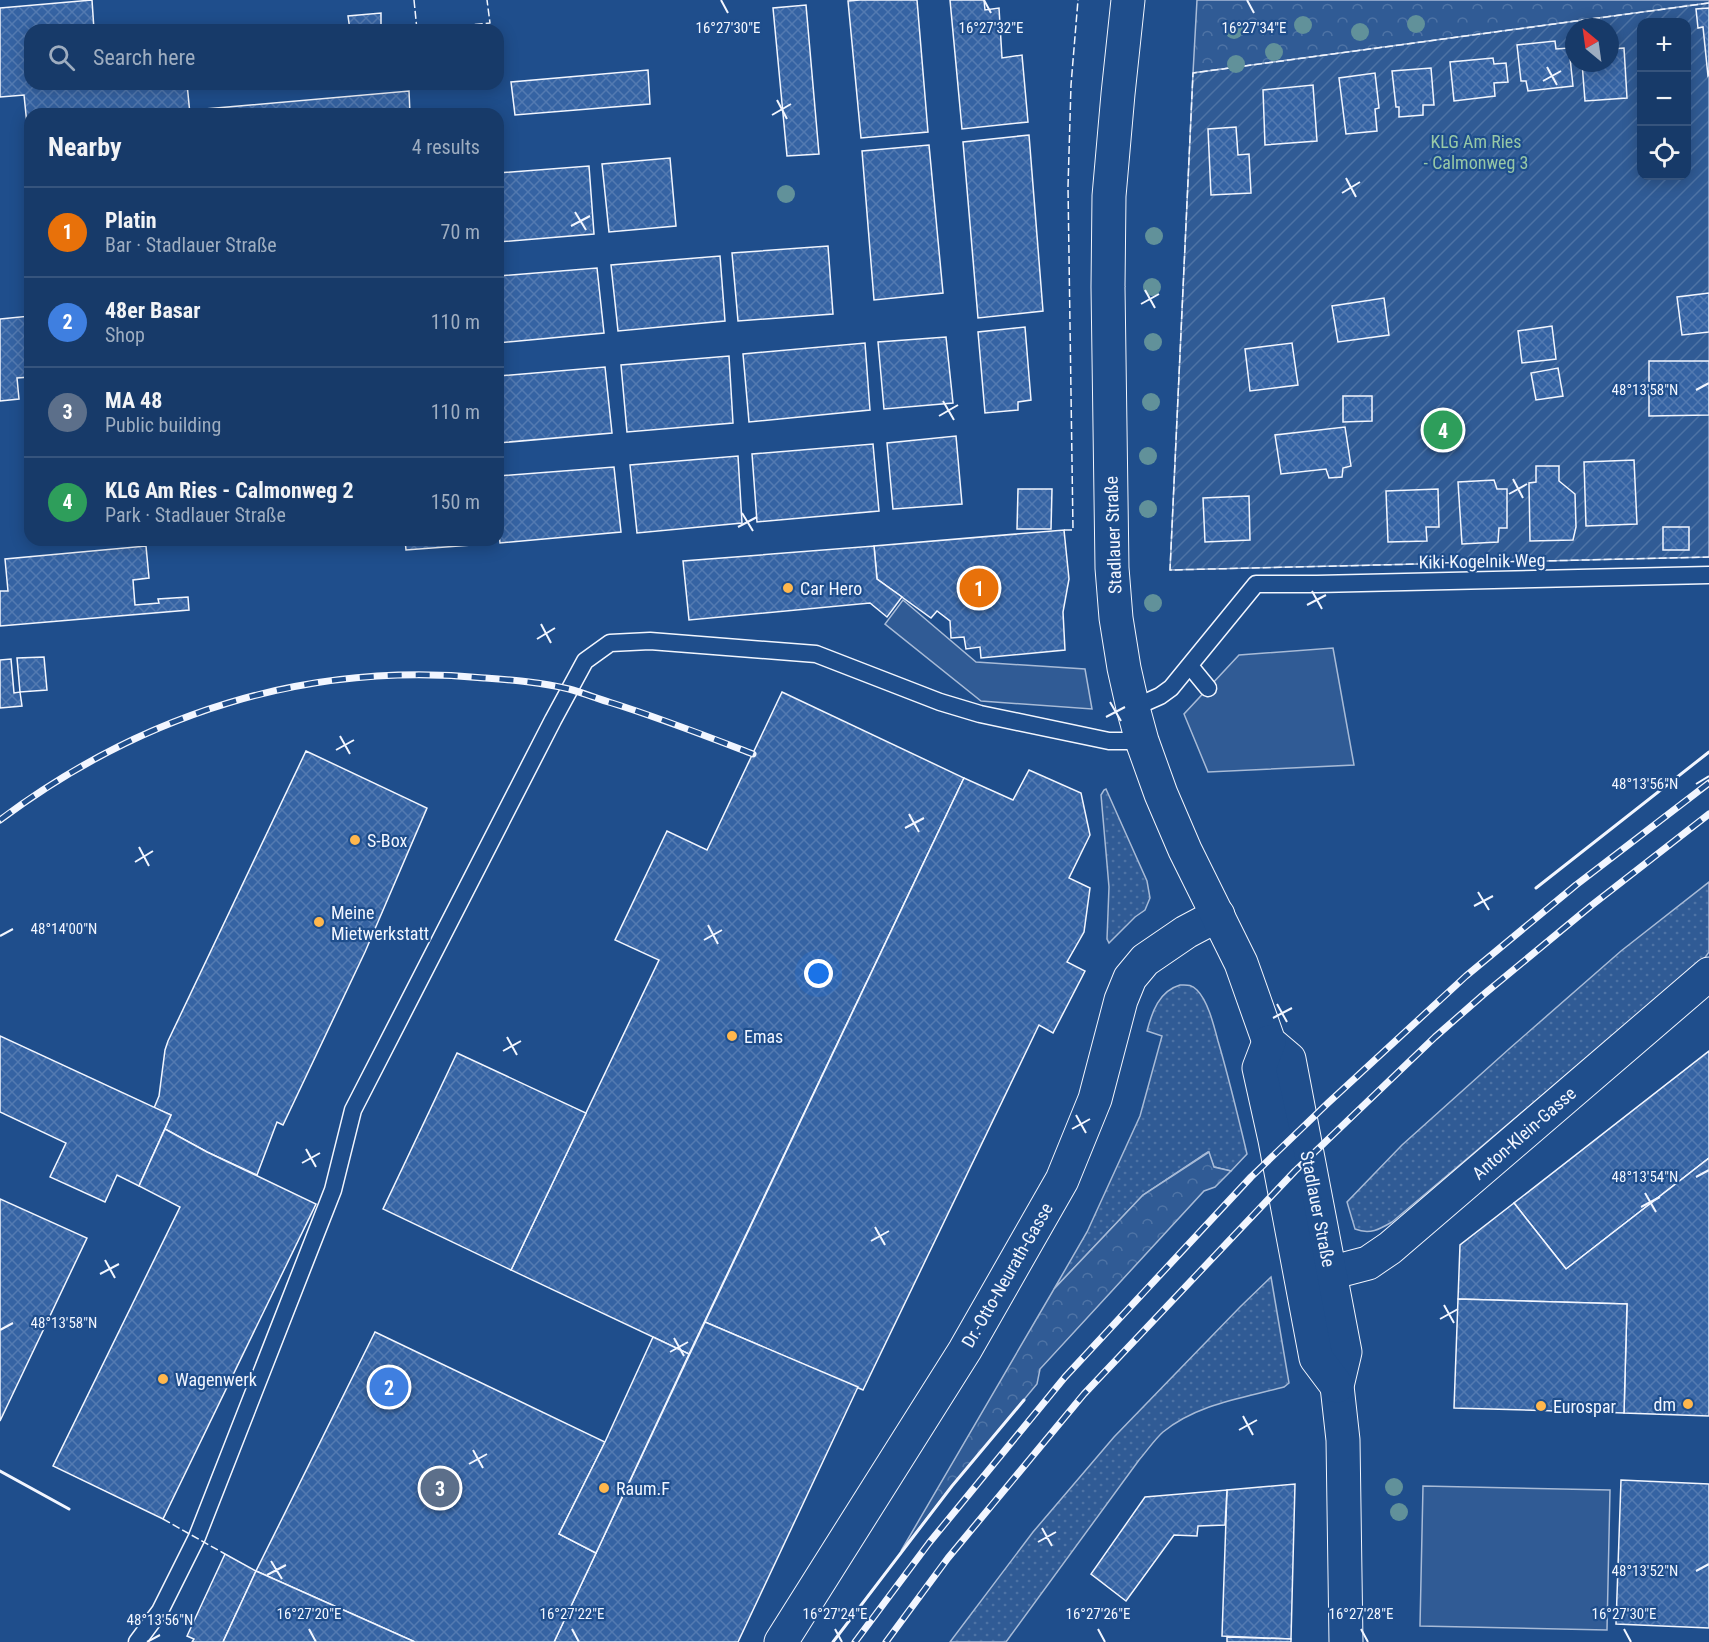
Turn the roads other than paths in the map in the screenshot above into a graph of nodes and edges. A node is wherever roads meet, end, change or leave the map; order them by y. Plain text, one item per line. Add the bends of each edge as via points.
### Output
1 (1128, 0) edge
2 (1709, 575) edge
3 (1190, 666) junction
4 (1209, 688) dead end
5 (1133, 708) junction
6 (1142, 741) junction
7 (1218, 915) junction
8 (1709, 974) edge
9 (1269, 1042) junction
10 (1330, 1273) junction
11 (1337, 1386) junction
12 (136, 1642) edge
13 (781, 1642) edge
14 (1346, 1642) edge

1 - 5 main road, Stadlauer Straße via 1109,196 1108,287 1112,568 1116,618
2 - 3 lane, Kiki-Kogelnik-Weg via 1256,584
3 - 4 lane
3 - 5 lane via 1161,696
5 - 6 main road, Stadlauer Straße
6 - 7 main road, Stadlauer Straße via 1181,841
6 - 12 lane via 1109,741 980,714 816,654 650,641 610,643 585,661 353,1110 333,1190 197,1537 160,1611
7 - 9 main road, Stadlauer Straße via 1241,963
7 - 13 main road, Dr.-Otto-Neurath-Gasse via 1145,960 1131,978 1121,1000 1095,1099 1062,1180 964,1350
8 - 10 main road, Anton-Klein-Gasse via 1390,1248 1368,1263
9 - 10 main road, Stadlauer Straße via 1289,1059
9 - 11 main road, Stadlauer Straße via 1259,1068 1316,1358
10 - 11 main road, Stadlauer Straße via 1345,1352
11 - 14 main road, Stadlauer Straße via 1343,1440

